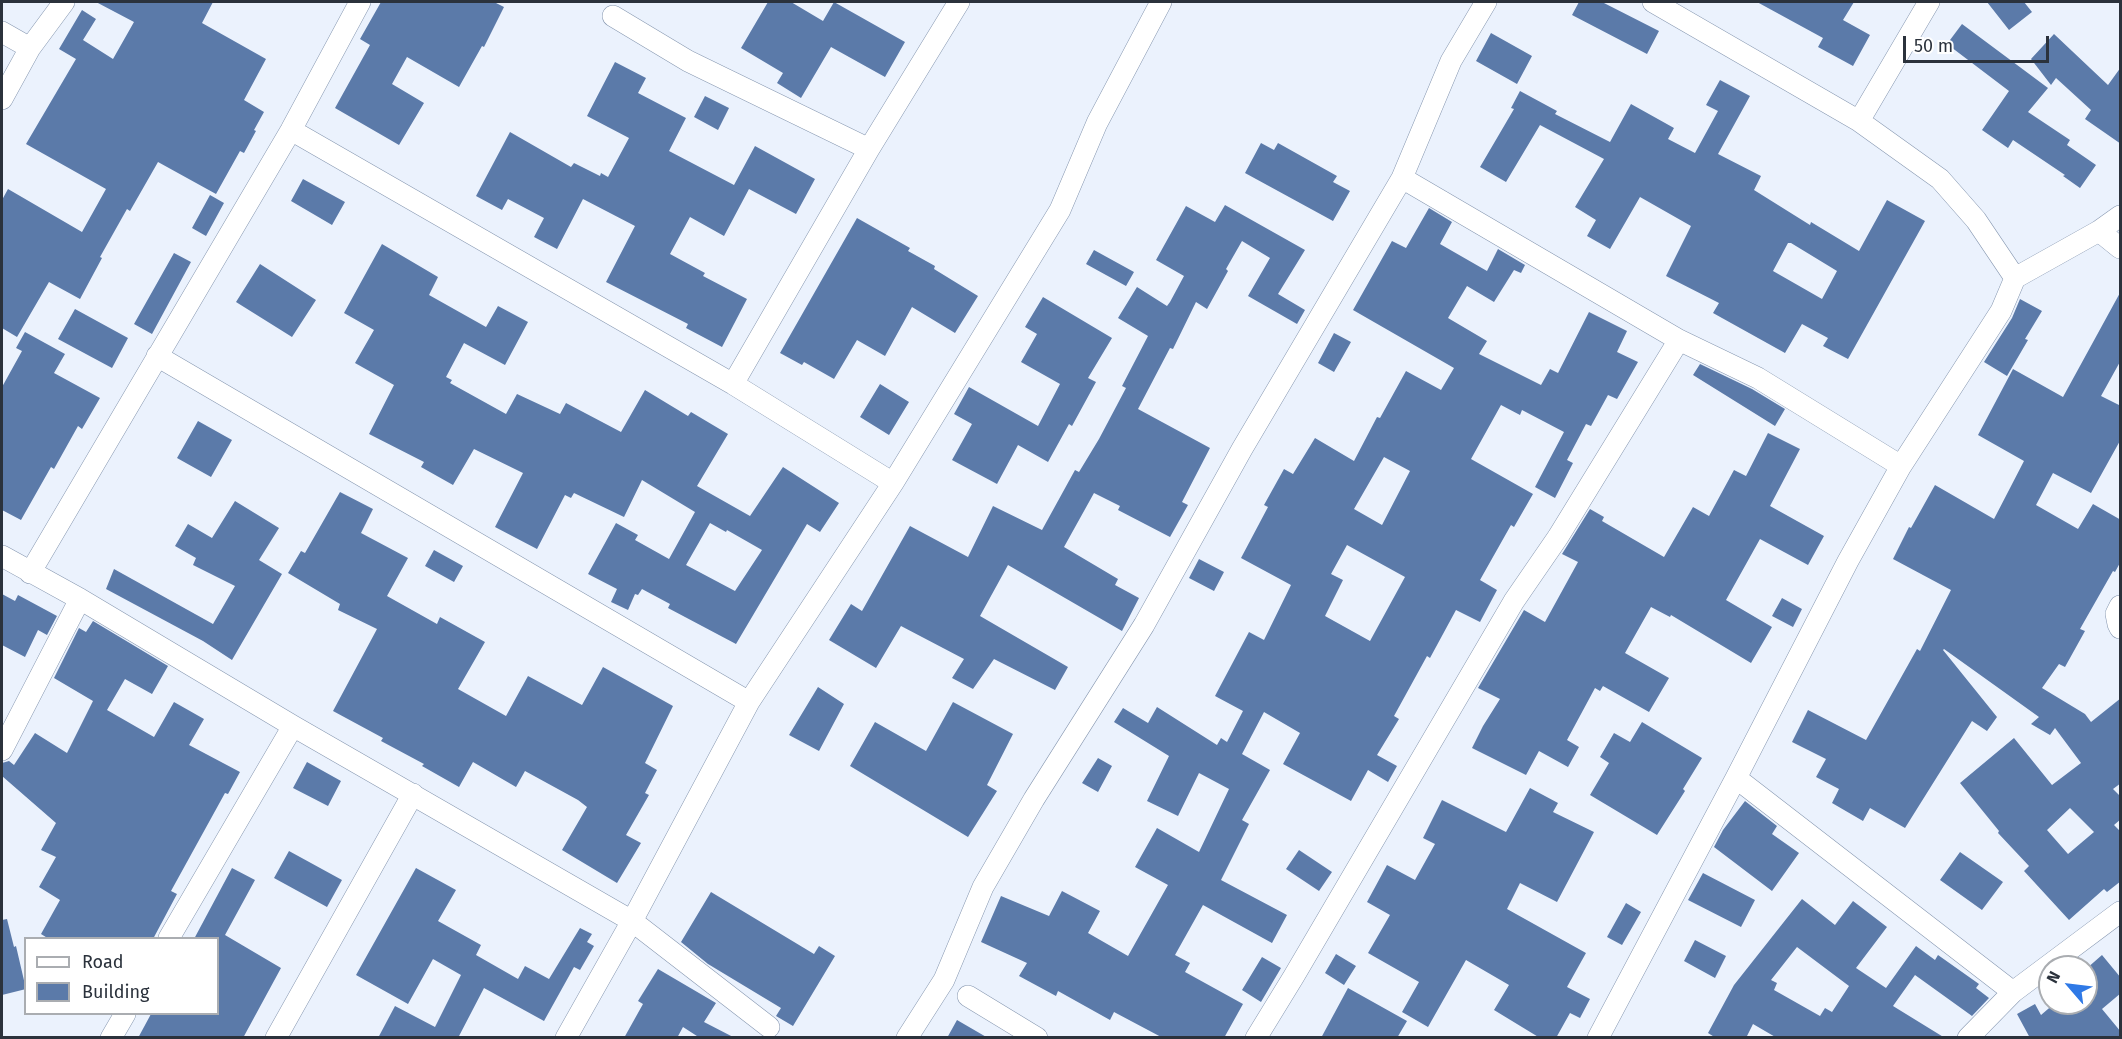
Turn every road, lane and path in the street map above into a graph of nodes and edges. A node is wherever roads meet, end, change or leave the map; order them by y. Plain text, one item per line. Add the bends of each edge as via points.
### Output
1 (64, 2) edge
2 (360, 2) edge
3 (958, 2) edge
4 (1161, 2) edge
5 (1486, 2) edge
6 (1653, 2) edge
7 (1929, 2) edge
8 (613, 16) dead end
9 (2, 32) edge
10 (30, 48) junction
11 (2, 99) edge
12 (1859, 121) junction
13 (291, 130) junction
14 (868, 149) junction
15 (1402, 178) junction
16 (2121, 216) edge
17 (2099, 231) junction
18 (2121, 248) edge
19 (2015, 278) junction
20 (1679, 340) junction
21 (157, 356) junction
22 (733, 384) junction
23 (1901, 466) junction
24 (893, 483) junction
25 (2, 556) edge
26 (30, 573) junction
27 (80, 599) junction
28 (2121, 606) edge
29 (2121, 628) edge
30 (749, 702) junction
31 (293, 726) junction
32 (2, 750) edge
33 (1736, 778) junction
34 (413, 794) junction
35 (2121, 912) edge
36 (632, 921) junction
37 (170, 937) edge
38 (2013, 992) junction
39 (968, 996) dead end
40 (124, 1015) edge
41 (769, 1027) dead end
42 (111, 1038) edge
43 (276, 1038) edge
44 (566, 1038) edge
45 (907, 1038) edge
46 (1037, 1038) edge
47 (1256, 1038) edge
48 (1598, 1038) edge
49 (1968, 1038) edge

1 - 10 street
2 - 13 street
3 - 14 street
4 - 24 street via 1097,123 1060,210
5 - 15 street via 1451,61
6 - 12 street
7 - 12 street
8 - 14 street via 688,61
9 - 10 street
10 - 11 street
12 - 19 street via 1940,179 1976,220
13 - 21 street
13 - 22 street
14 - 22 street
15 - 20 street
15 - 45 street via 1144,625 1028,808 983,887 944,980
16 - 17 street
17 - 18 street
17 - 19 street
19 - 23 street via 2001,310
20 - 23 street via 1758,378
20 - 47 street via 1502,620
21 - 26 street
21 - 30 street
22 - 24 street
23 - 33 street
24 - 30 street
25 - 26 street
26 - 27 street
27 - 31 street
27 - 32 street
28 - 29 street via 2116,614
30 - 36 street
31 - 34 street
31 - 37 street
33 - 38 street
33 - 48 street
34 - 36 street
34 - 43 street
35 - 38 street
36 - 41 street
36 - 44 street
38 - 49 street
39 - 46 street
40 - 42 street

